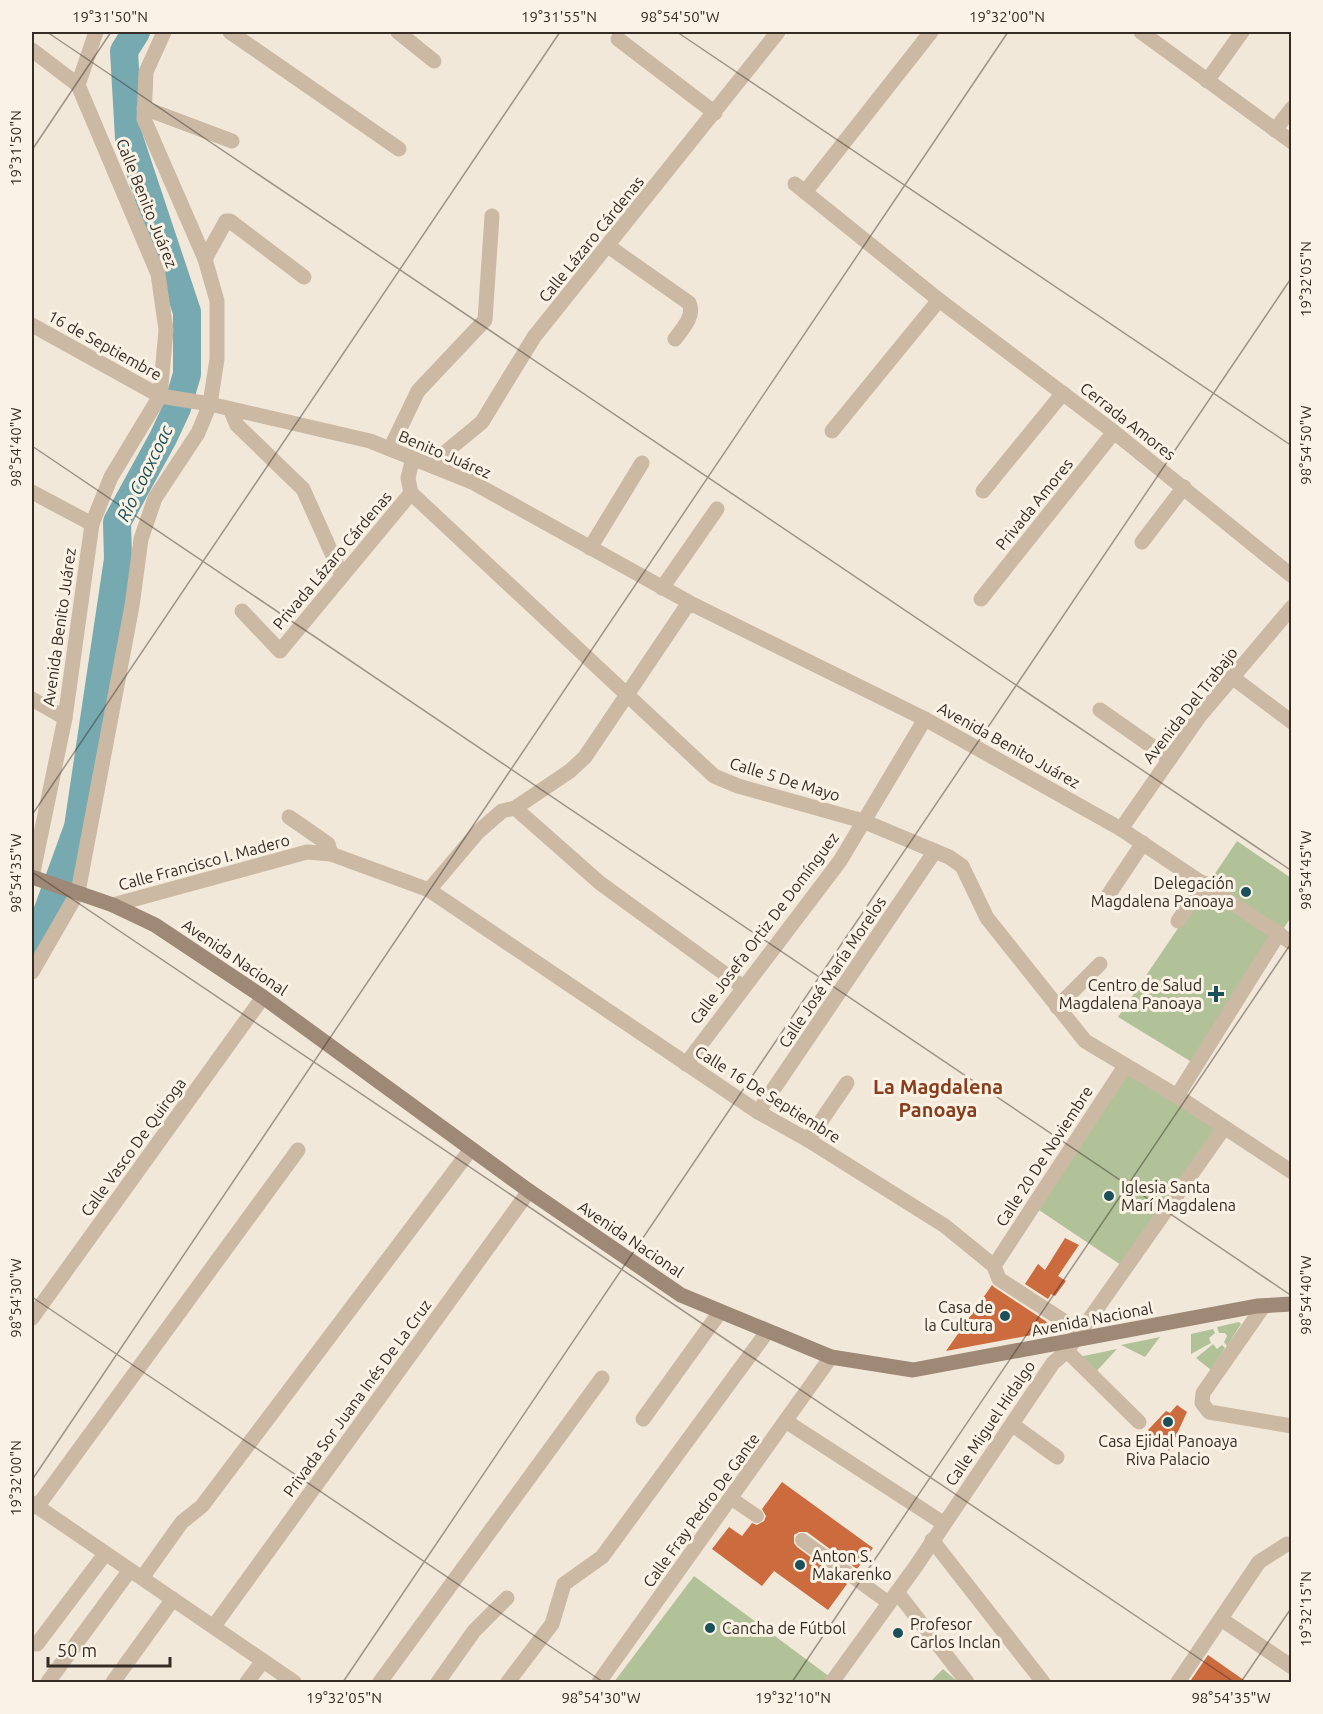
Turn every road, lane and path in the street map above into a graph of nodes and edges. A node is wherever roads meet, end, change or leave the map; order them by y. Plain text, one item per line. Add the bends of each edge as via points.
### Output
1 (96, 32) edge
2 (164, 32) edge
3 (230, 32) edge
4 (398, 32) edge
5 (778, 32) edge
6 (931, 32) edge
7 (1141, 32) edge
8 (1242, 32) edge
9 (618, 39) dead end
10 (32, 50) edge
11 (434, 61) dead end
12 (1207, 81) junction
13 (78, 85) junction
14 (144, 108) junction
15 (1292, 108) edge
16 (715, 112) junction
17 (1275, 130) junction
18 (232, 141) dead end
19 (1292, 142) edge
20 (399, 149) dead end
21 (492, 216) dead end
22 (608, 246) junction
23 (205, 259) junction
24 (304, 277) dead end
25 (939, 300) junction
26 (32, 325) edge
27 (675, 339) dead end
28 (1064, 393) junction
29 (166, 398) junction
30 (210, 404) junction
31 (231, 411) junction
32 (832, 431) dead end
33 (1114, 432) junction
34 (390, 449) junction
35 (413, 458) junction
36 (642, 463) dead end
37 (430, 465) junction
38 (1184, 487) junction
39 (983, 491) dead end
40 (32, 492) edge
41 (411, 493) junction
42 (717, 509) dead end
43 (92, 524) junction
44 (1142, 542) dead end
45 (590, 548) junction
46 (342, 576) junction
47 (1292, 576) edge
48 (662, 588) junction
49 (981, 599) dead end
50 (694, 605) junction
51 (1292, 607) edge
52 (242, 611) dead end
53 (1232, 678) junction
54 (626, 696) junction
55 (32, 699) edge
56 (1100, 710) dead end
57 (65, 718) junction
58 (925, 719) junction
59 (1292, 722) edge
60 (1170, 759) junction
61 (515, 808) junction
62 (289, 817) dead end
63 (863, 821) junction
64 (1121, 828) junction
65 (1143, 843) junction
66 (935, 851) junction
67 (331, 854) junction
68 (35, 878) edge
69 (1204, 883) junction
70 (429, 890) junction
71 (72, 891) junction
72 (1107, 897) dead end
73 (114, 905) junction
74 (1178, 921) dead end
75 (1279, 933) junction
76 (1292, 943) edge
77 (1100, 964) dead end
78 (32, 972) edge
79 (743, 987) junction
80 (263, 997) junction
81 (1057, 1007) junction
82 (686, 1064) junction
83 (1125, 1066) junction
84 (847, 1083) dead end
85 (1177, 1096) junction
86 (758, 1112) junction
87 (1224, 1128) junction
88 (808, 1140) junction
89 (471, 1149) junction
90 (298, 1150) dead end
91 (1292, 1172) edge
92 (530, 1191) junction
93 (994, 1266) junction
94 (1292, 1304) edge
95 (1263, 1307) junction
96 (720, 1312) junction
97 (32, 1318) edge
98 (767, 1332) junction
99 (1075, 1341) junction
100 (831, 1357) junction
101 (602, 1378) dead end
102 (643, 1419) dead end
103 (787, 1422) junction
104 (1139, 1422) dead end
105 (1013, 1425) junction
106 (1292, 1426) edge
107 (1057, 1457) dead end
108 (732, 1499) junction
109 (34, 1505) edge
110 (757, 1516) dead end
111 (943, 1523) junction
112 (802, 1540) dead end
113 (932, 1540) junction
114 (1292, 1544) edge
115 (105, 1554) junction
116 (136, 1574) junction
117 (893, 1597) junction
118 (507, 1598) dead end
119 (173, 1599) junction
120 (1221, 1619) junction
121 (214, 1626) junction
122 (38, 1644) dead end
123 (263, 1661) junction
124 (1292, 1667) edge
125 (48, 1683) edge
126 (113, 1683) edge
127 (247, 1683) edge
128 (294, 1683) edge
129 (380, 1683) edge
130 (438, 1683) edge
131 (508, 1683) edge
132 (598, 1683) edge
133 (832, 1683) edge
134 (967, 1683) edge
135 (1043, 1683) edge
136 (1178, 1683) edge

1 - 13 street
2 - 14 street via 146,72
3 - 20 street
4 - 11 street
5 - 16 street, Calle Lázaro Cárdenas
6 - 25 street, Cerrada Amores via 800,188
7 - 12 street
8 - 12 street
9 - 16 street
10 - 13 street
12 - 17 street
13 - 29 street, Calle Benito Juárez via 158,274 166,330
14 - 18 street
14 - 23 street via 144,119
15 - 17 street
16 - 22 street, Calle Lázaro Cárdenas
17 - 19 street
21 - 34 street via 484,320 418,391
22 - 27 street via 689,303 692,309
22 - 37 street, Calle Lázaro Cárdenas via 534,337 482,422
23 - 24 street via 223,225 230,221
23 - 30 street via 217,302 217,359
25 - 28 street, Cerrada Amores
25 - 32 street
26 - 29 street, 16 de Septiembre
28 - 33 street, Cerrada Amores
28 - 39 street
29 - 30 street, Benito Juárez
29 - 43 street, Avenida Benito Juárez via 111,477
30 - 31 street, Benito Juárez
30 - 71 street via 198,433 155,498 141,539 132,606
31 - 34 street, Benito Juárez via 370,441
31 - 46 street via 237,425 303,489
33 - 38 street, Cerrada Amores
33 - 49 street, Privada Amores
34 - 35 street, Benito Juárez
35 - 37 street, Benito Juárez
35 - 41 street via 408,478
36 - 45 street
37 - 45 street, Benito Juárez via 472,482
38 - 44 street
38 - 47 street, Cerrada Amores
40 - 43 street
41 - 46 street, Privada Lázaro Cárdenas
41 - 54 street, Calle 5 De Mayo
42 - 48 street
43 - 57 street, Avenida Benito Juárez
45 - 48 street, Benito Juárez
46 - 52 street, Privada Lázaro Cárdenas via 280,651
48 - 50 street, Benito Juárez
50 - 54 street via 686,607
50 - 58 street, Avenida Benito Juárez
51 - 53 street, Avenida Del Trabajo
53 - 59 street
53 - 60 street, Avenida Del Trabajo
54 - 61 street via 585,757
54 - 63 street, Calle 5 De Mayo via 714,776
55 - 57 street
56 - 60 street
57 - 68 street, Avenida Benito Juárez
58 - 63 street, Calle Josefa Ortiz De Domínguez
58 - 64 street, Avenida Benito Juárez
60 - 64 street, Avenida Del Trabajo
61 - 70 street via 502,811 478,832
61 - 79 street via 600,883
62 - 67 street via 328,844
63 - 66 street, Calle 5 De Mayo
63 - 79 street, Calle Josefa Ortiz De Domínguez via 840,861
64 - 65 street, Avenida Benito Juárez
65 - 69 street, Avenida Benito Juárez
65 - 72 street
66 - 81 street, Calle 5 De Mayo via 962,866 987,918
66 - 86 street, Calle José María Morelos
67 - 70 street, Calle Francisco I. Madero
67 - 73 street, Calle Francisco I. Madero via 307,852
68 - 71 main road, Avenida Nacional
69 - 74 street
69 - 75 street, Avenida Benito Juárez
70 - 82 street, Calle 16 De Septiembre
71 - 73 main road, Avenida Nacional
71 - 78 street
73 - 80 main road, Avenida Nacional via 155,925
75 - 76 street, Avenida Benito Juárez
75 - 85 street
77 - 81 street
79 - 82 street, Calle Josefa Ortiz De Domínguez
80 - 89 main road, Avenida Nacional
80 - 97 street, Calle Vasco De Quiroga
81 - 83 street, Calle 5 De Mayo via 1085,1041
82 - 86 street, Calle 16 De Septiembre
83 - 85 street, Calle 5 De Mayo
83 - 93 street, Calle 20 De Noviembre
84 - 88 street
85 - 87 street
86 - 88 street, Calle 16 De Septiembre
87 - 91 street
87 - 99 street, Calle Miguel Hidalgo
88 - 93 street, Calle 16 De Septiembre via 945,1226
89 - 92 main road, Avenida Nacional
89 - 116 street via 202,1506 182,1522
90 - 109 street
92 - 96 main road, Avenida Nacional via 681,1295
92 - 121 street, Privada Sor Juana Inés De La Cruz
93 - 99 street, Calle 16 De Septiembre via 999,1279
94 - 95 main road, Avenida Nacional
95 - 99 main road, Avenida Nacional
95 - 106 street via 1203,1393 1202,1403 1209,1412
96 - 98 main road, Avenida Nacional
96 - 102 street
98 - 100 main road, Avenida Nacional
98 - 131 street via 602,1557 564,1584 552,1624
99 - 100 main road, Avenida Nacional via 913,1370
99 - 104 street, Calle 16 De Septiembre
99 - 105 street, Calle Miguel Hidalgo via 1053,1363
100 - 103 street, Calle Fray Pedro De Gante
101 - 129 street
103 - 108 street, Calle Fray Pedro De Gante
103 - 111 street
105 - 107 street
105 - 111 street, Calle Miguel Hidalgo
108 - 110 street
108 - 132 street, Calle Fray Pedro De Gante
109 - 115 street
111 - 113 street, Calle Miguel Hidalgo
112 - 117 street
113 - 117 street, Calle Miguel Hidalgo
113 - 135 street
114 - 120 street via 1259,1562
115 - 116 street
115 - 122 street
116 - 119 street
116 - 125 street
117 - 133 street, Calle Miguel Hidalgo
117 - 134 street
118 - 130 street via 474,1631
119 - 121 street
119 - 126 street
120 - 124 street
120 - 136 street
121 - 123 street
123 - 127 street
123 - 128 street

